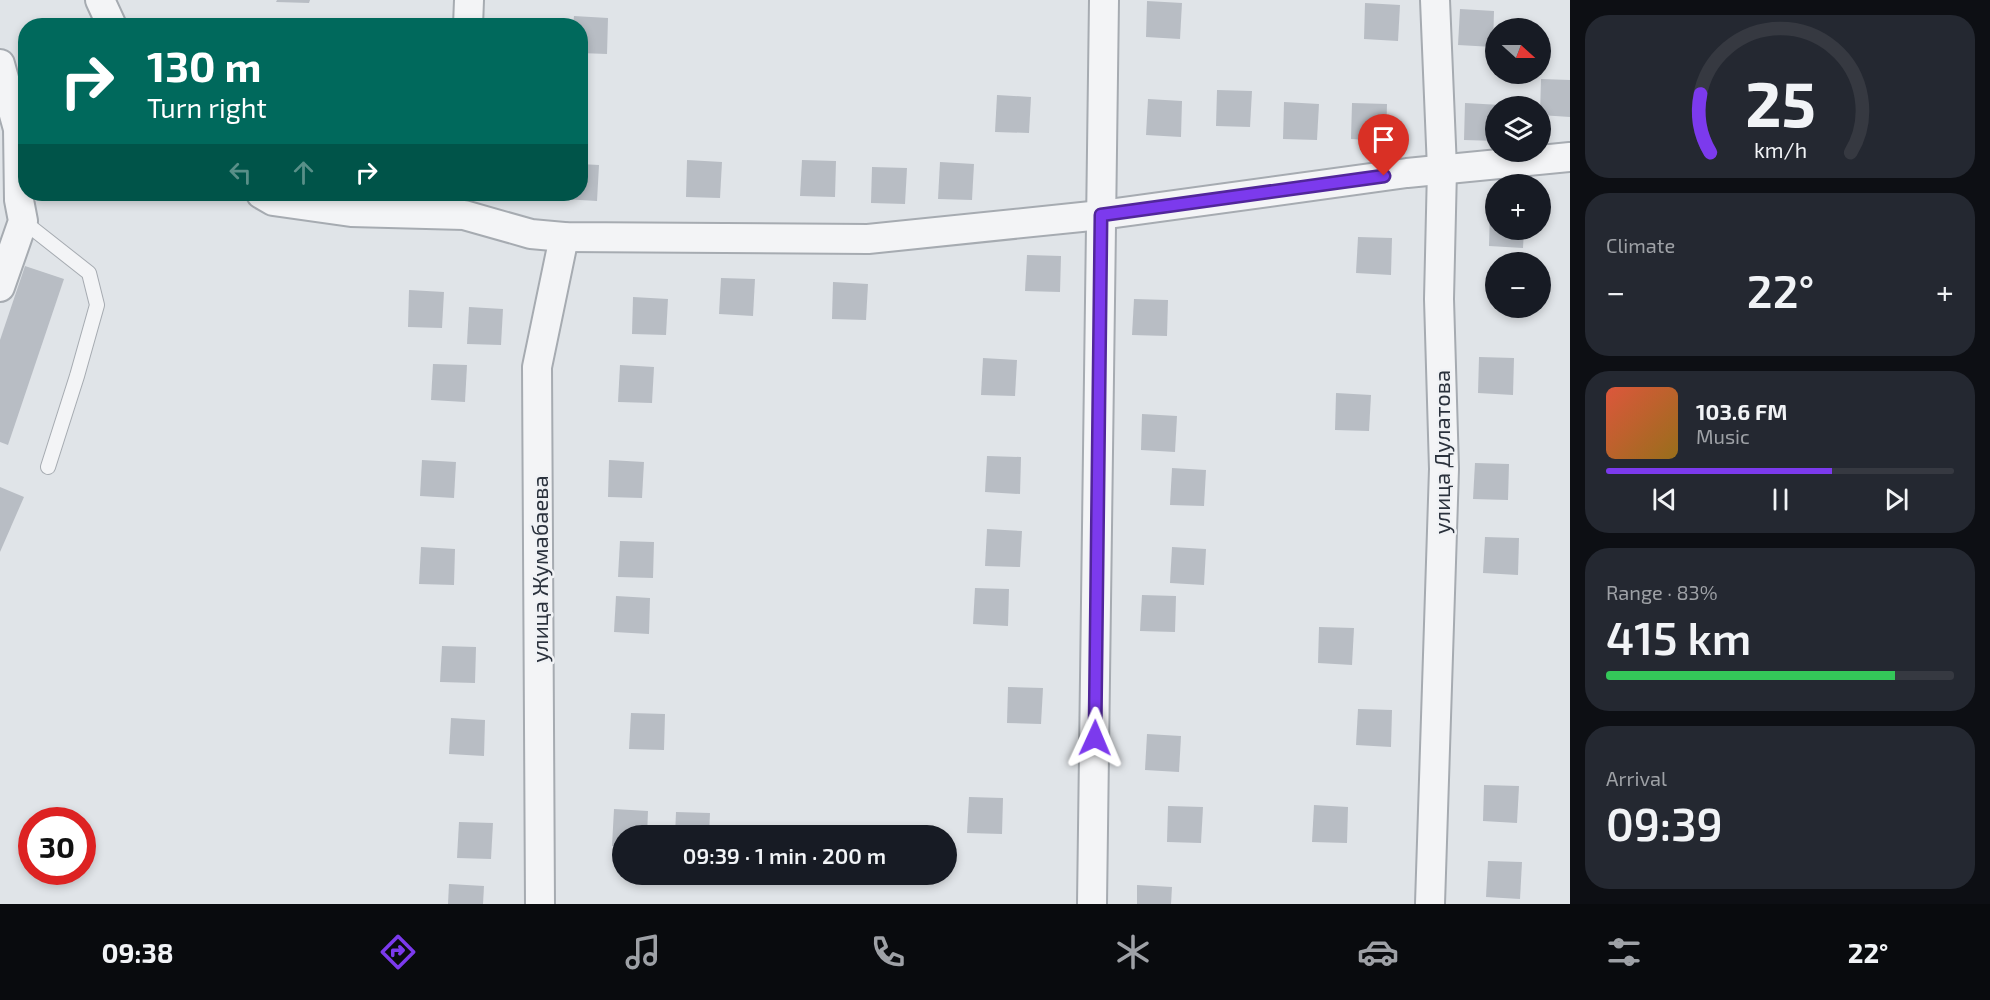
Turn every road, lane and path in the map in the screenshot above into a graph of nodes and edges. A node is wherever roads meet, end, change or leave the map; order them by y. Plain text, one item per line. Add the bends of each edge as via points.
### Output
1 (100, 0) edge
2 (469, 0) edge
3 (1104, 0) edge
4 (1436, 0) edge
5 (108, 18) edge
6 (468, 18) edge
7 (0, 64) edge
8 (18, 129) edge
9 (1570, 157) edge
10 (1442, 169) junction
11 (19, 201) edge
12 (273, 201) edge
13 (464, 204) edge
14 (1101, 215) junction
15 (23, 221) junction
16 (564, 237) junction
17 (0, 287) edge
18 (48, 467) dead end
19 (540, 904) edge
20 (1092, 904) edge
21 (1430, 904) edge

1 - 5 street
2 - 6 street
3 - 14 street
4 - 10 street, улица Дулатова
7 - 8 street
9 - 10 street
10 - 14 street
10 - 21 street, улица Дулатова via 1439,299 1444,470
11 - 15 street
12 - 13 street via 351,212
13 - 16 street via 531,234
14 - 16 street via 867,239
14 - 20 street
15 - 17 street
15 - 18 lane via 89,273 97,305
16 - 19 street, улица Жумабаева via 537,367

